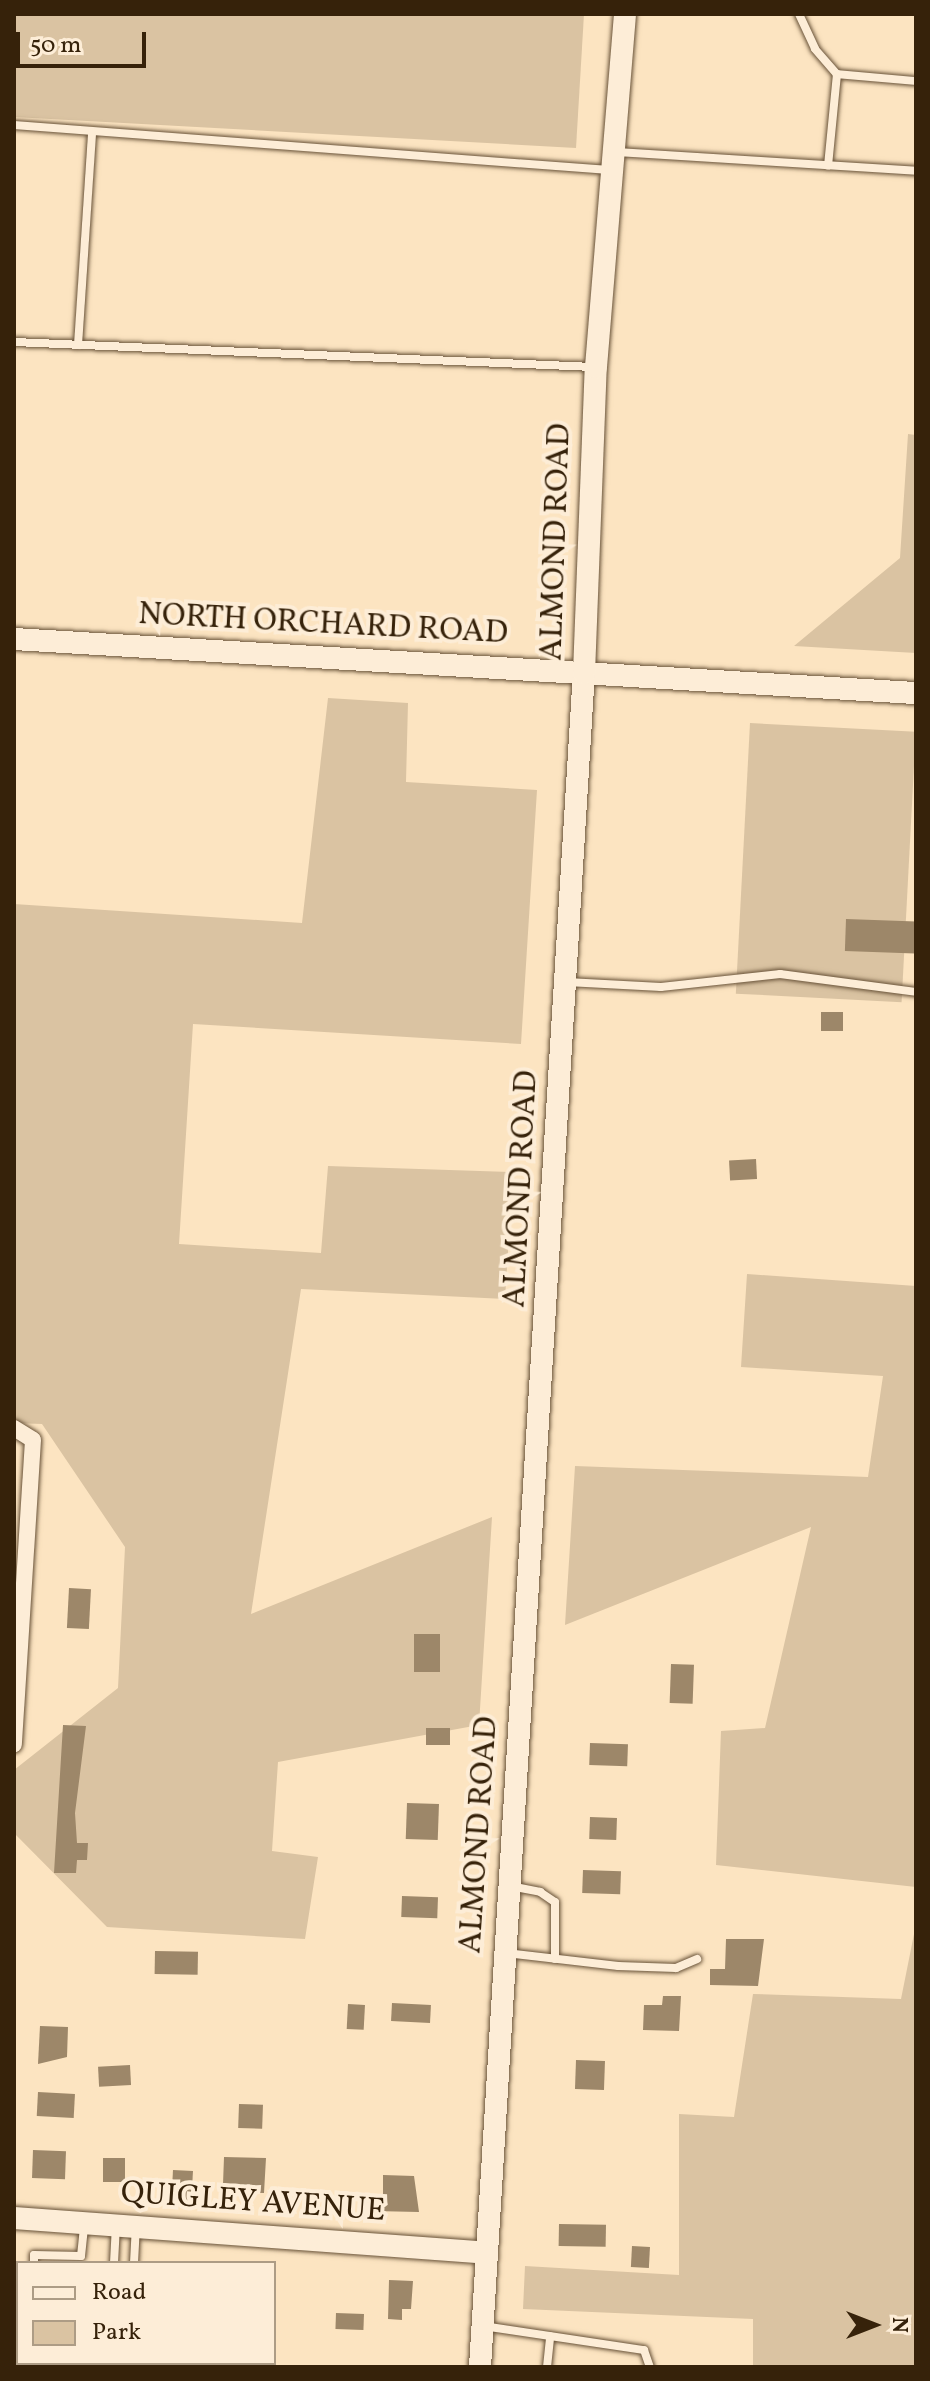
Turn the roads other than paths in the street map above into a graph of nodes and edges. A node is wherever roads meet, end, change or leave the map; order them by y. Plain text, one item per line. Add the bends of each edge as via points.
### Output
1 (625, 14) edge
2 (799, 14) edge
3 (837, 74) junction
4 (916, 81) edge
5 (14, 125) edge
6 (92, 132) junction
7 (614, 161) junction
8 (828, 166) junction
9 (916, 171) edge
10 (14, 342) edge
11 (78, 345) junction
12 (596, 367) junction
13 (14, 639) edge
14 (584, 673) junction
15 (916, 693) edge
16 (566, 982) junction
17 (916, 992) edge
18 (14, 1428) edge
19 (14, 1744) edge
20 (509, 1886) junction
21 (505, 1953) junction
22 (555, 1959) junction
23 (697, 1959) dead end
24 (14, 2218) edge
25 (85, 2222) junction
26 (126, 2224) junction
27 (487, 2253) junction
28 (34, 2261) edge
29 (115, 2261) edge
30 (134, 2261) edge
31 (482, 2326) junction
32 (550, 2336) junction
33 (480, 2367) edge
34 (547, 2367) edge
35 (650, 2367) edge

1 - 7 main road, ALMOND ROAD
2 - 3 lane via 815,49
3 - 4 lane
3 - 8 lane
5 - 6 lane
6 - 7 lane
6 - 11 lane
7 - 8 lane
7 - 12 main road, ALMOND ROAD
8 - 9 lane
10 - 11 lane
11 - 12 lane
12 - 14 main road, ALMOND ROAD
13 - 14 main road, NORTH ORCHARD ROAD
14 - 15 main road, NORTH ORCHARD ROAD
14 - 16 main road, ALMOND ROAD
16 - 17 lane via 661,987 780,974
16 - 20 main road, ALMOND ROAD
18 - 19 street via 33,1440
20 - 21 main road, ALMOND ROAD
20 - 22 lane via 540,1892 555,1902
21 - 22 lane
21 - 27 main road, ALMOND ROAD
22 - 23 lane via 676,1968
24 - 25 main road, QUIGLEY AVENUE
25 - 26 main road, QUIGLEY AVENUE
25 - 28 lane via 81,2256 34,2255
26 - 27 main road, QUIGLEY AVENUE
26 - 29 lane
26 - 30 lane
27 - 31 main road, ALMOND ROAD
31 - 32 lane
31 - 33 main road, ALMOND ROAD
32 - 34 lane
32 - 35 lane via 644,2350

